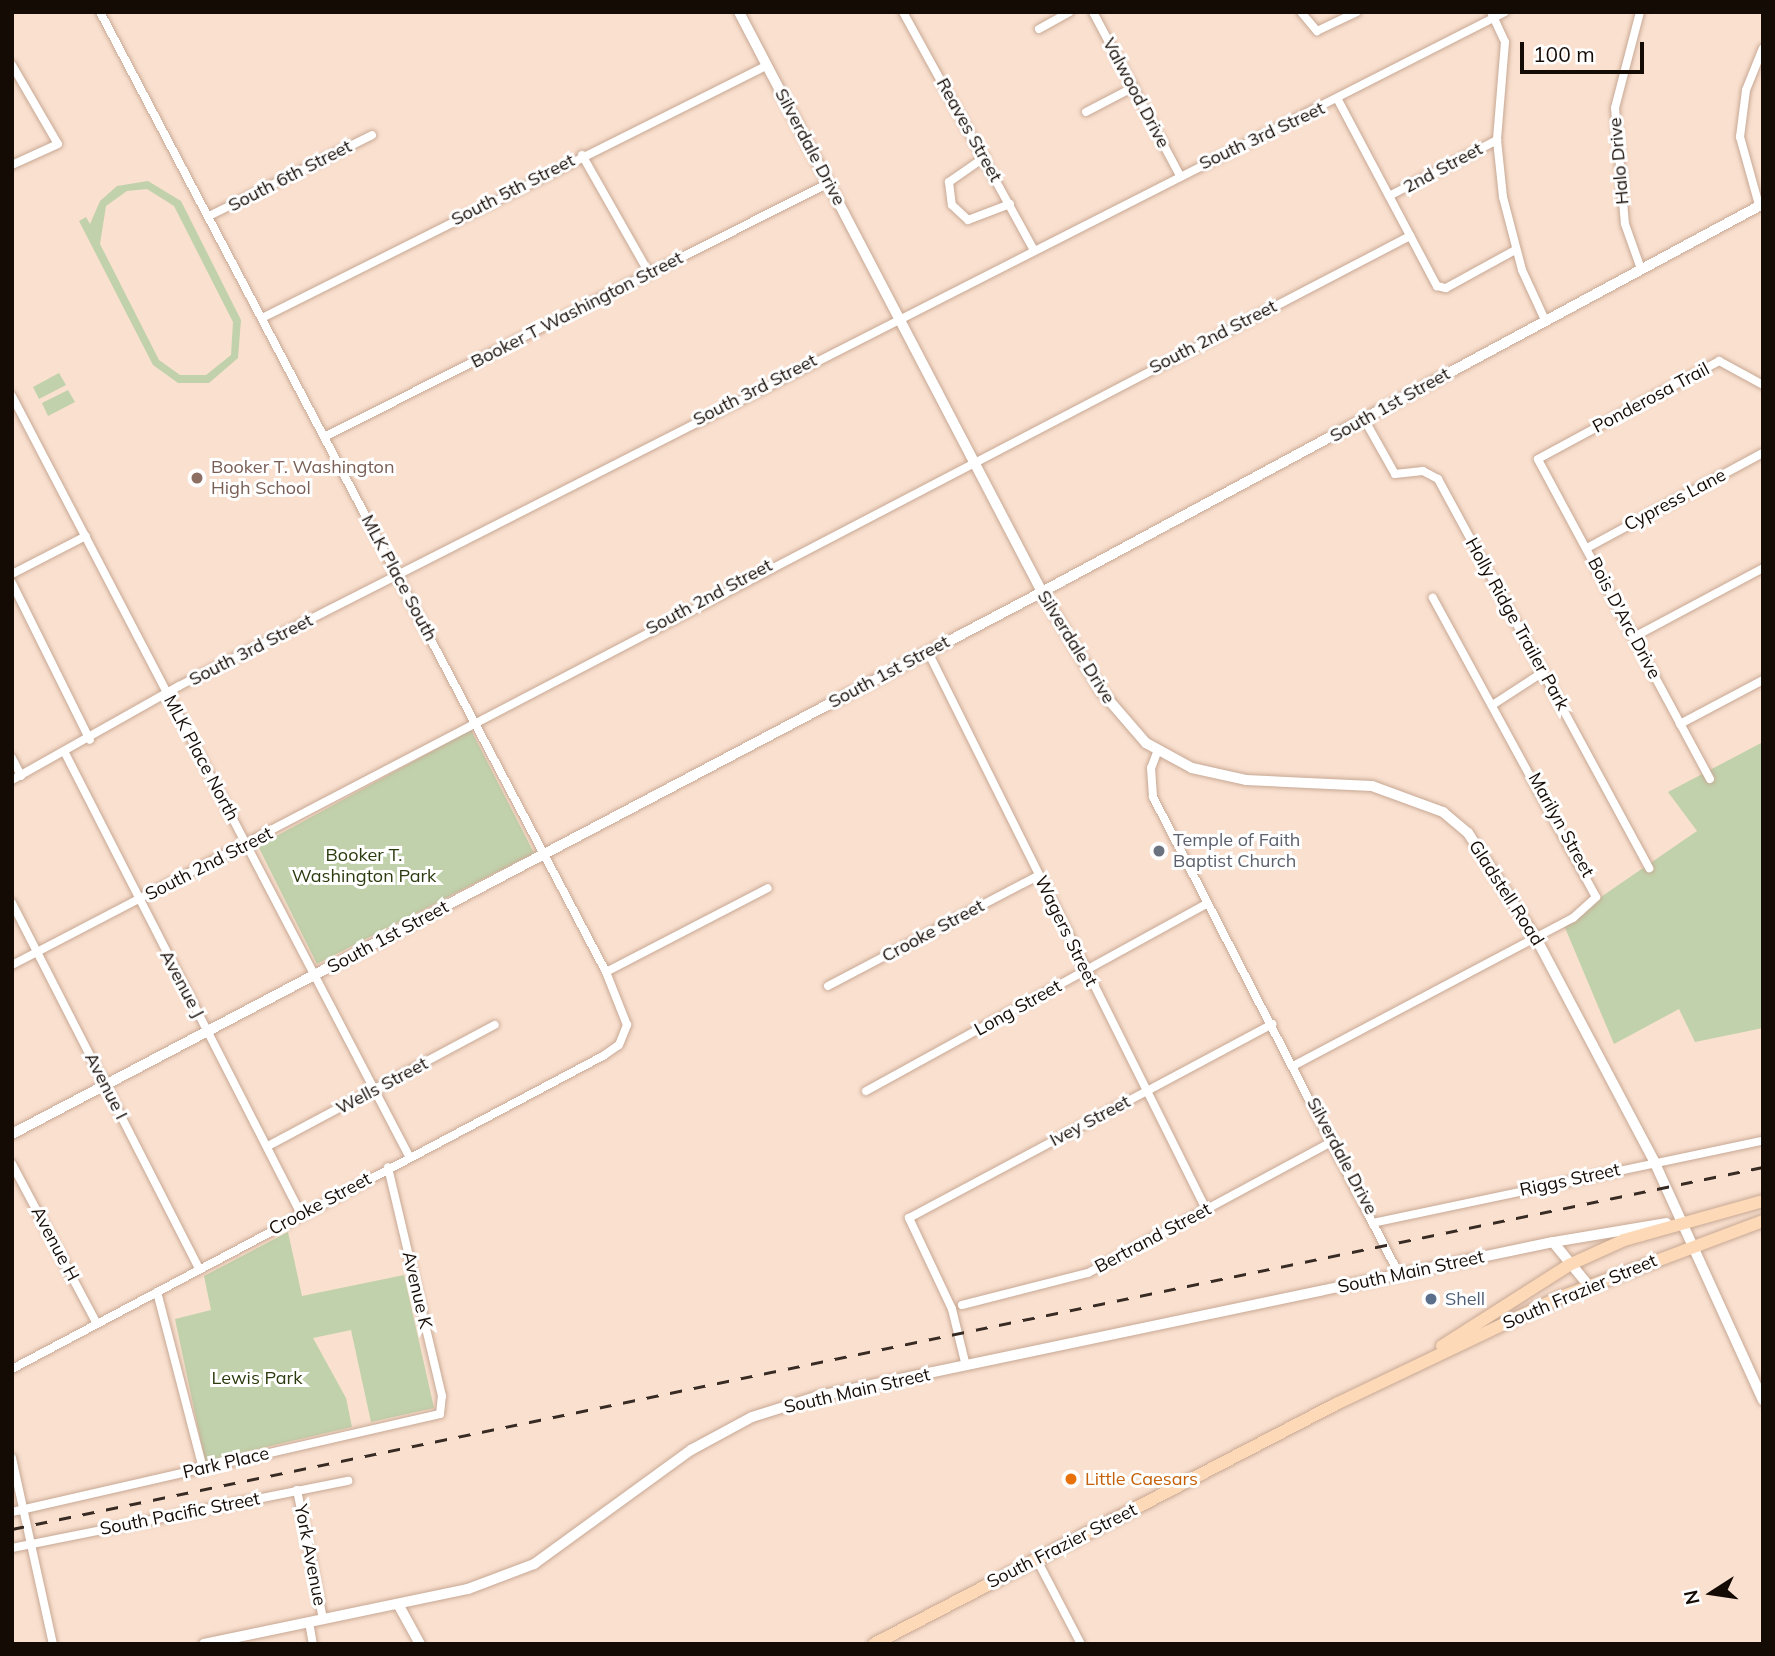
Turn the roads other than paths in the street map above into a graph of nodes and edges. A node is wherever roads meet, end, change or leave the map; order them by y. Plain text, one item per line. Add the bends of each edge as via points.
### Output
1 (100, 12) edge
2 (903, 12) edge
3 (1070, 12) edge
4 (1093, 12) edge
5 (1301, 12) edge
6 (1357, 12) edge
7 (1505, 12) edge
8 (1640, 12) edge
9 (742, 13) edge
10 (1492, 15) edge
11 (1039, 29) dead end
12 (1763, 48) edge
13 (12, 65) edge
14 (766, 66) junction
15 (1134, 87) junction
16 (1338, 100) junction
17 (1086, 112) dead end
18 (372, 135) dead end
19 (1497, 140) junction
20 (582, 156) junction
21 (985, 157) junction
22 (12, 165) edge
23 (1180, 174) junction
24 (830, 183) junction
25 (1389, 196) junction
26 (1010, 204) junction
27 (1761, 204) edge
28 (209, 216) junction
29 (1410, 236) junction
30 (1033, 248) junction
31 (1516, 250) junction
32 (1641, 269) junction
33 (649, 273) junction
34 (898, 316) junction
35 (262, 318) junction
36 (1545, 320) junction
37 (1763, 385) edge
38 (12, 396) edge
39 (1364, 419) junction
40 (324, 437) junction
41 (1763, 453) edge
42 (1538, 458) joint
43 (971, 460) junction
44 (86, 536) junction
45 (1587, 548) junction
46 (1763, 568) edge
47 (12, 575) edge
48 (397, 575) junction
49 (12, 583) edge
50 (1042, 592) junction
51 (1433, 598) dead end
52 (1634, 637) junction
53 (928, 652) junction
54 (1543, 672) junction
55 (1763, 680) edge
56 (168, 694) junction
57 (1494, 704) junction
58 (473, 721) junction
59 (1681, 724) junction
60 (90, 740) junction
61 (1158, 750) junction
62 (65, 753) junction
63 (12, 758) edge
64 (17, 778) edge
65 (1710, 779) dead end
66 (246, 844) junction
67 (544, 855) junction
68 (1649, 868) dead end
69 (1039, 875) junction
70 (768, 888) dead end
71 (138, 900) junction
72 (12, 903) edge
73 (1206, 904) junction
74 (1536, 938) junction
75 (38, 952) junction
76 (12, 965) edge
77 (1085, 971) junction
78 (606, 972) junction
79 (315, 975) junction
80 (828, 986) dead end
81 (1272, 1024) junction
82 (495, 1026) dead end
83 (206, 1030) junction
84 (625, 1036) joint
85 (1293, 1066) junction
86 (106, 1085) junction
87 (1147, 1090) junction
88 (375, 1091) junction
89 (866, 1091) dead end
90 (12, 1133) edge
91 (1333, 1141) junction
92 (1763, 1141) edge
93 (268, 1146) junction
94 (409, 1156) junction
95 (1654, 1161) junction
96 (12, 1164) edge
97 (388, 1167) junction
98 (1763, 1201) edge
99 (1206, 1209) junction
100 (301, 1214) junction
101 (1681, 1221) junction
102 (1763, 1221) edge
103 (1377, 1222) junction
104 (1553, 1242) junction
105 (1689, 1247) junction
106 (1569, 1265) junction
107 (199, 1269) junction
108 (1399, 1274) junction
109 (1589, 1286) junction
110 (157, 1292) junction
111 (962, 1305) dead end
112 (97, 1324) junction
113 (966, 1366) junction
114 (12, 1370) edge
115 (1401, 1373) junction
116 (1763, 1400) edge
117 (440, 1414) joint
118 (12, 1458) edge
119 (203, 1468) junction
120 (348, 1481) dead end
121 (297, 1490) junction
122 (25, 1510) junction
123 (12, 1512) edge
124 (33, 1543) junction
125 (12, 1548) edge
126 (1037, 1560) junction
127 (398, 1604) junction
128 (323, 1619) junction
129 (309, 1622) junction
130 (53, 1644) edge
131 (204, 1644) edge
132 (313, 1644) edge
133 (420, 1644) edge
134 (874, 1644) edge
135 (1081, 1644) edge

1 - 28 street, MLK Place South
2 - 21 street, Reaves Street
3 - 11 street
4 - 15 street, Valwood Drive
5 - 6 street via 1311,30
7 - 10 street, South 3rd Street
8 - 32 street, Halo Drive via 1615,108 1625,224
9 - 14 street, Silverdale Drive
10 - 16 street, South 3rd Street
10 - 19 street via 1504,42
12 - 27 street via 1740,126 1743,159
13 - 22 street via 58,144
14 - 20 street, South 5th Street
14 - 24 street, Silverdale Drive
15 - 17 street
15 - 23 street, Valwood Drive
16 - 23 street, South 3rd Street
16 - 25 street
18 - 28 street, South 6th Street
19 - 25 street, 2nd Street
19 - 31 street
20 - 33 street
20 - 35 street, South 5th Street
21 - 26 street, Reaves Street
21 - 26 street via 949,182 952,205 968,220
23 - 30 street, South 3rd Street
24 - 33 street, Booker T Washington Street
24 - 34 street, Silverdale Drive
25 - 29 street
26 - 30 street, Reaves Street
27 - 32 street, South 1st Street
28 - 35 street, MLK Place South
29 - 31 street via 1444,288
29 - 43 street, South 2nd Street
30 - 34 street, South 3rd Street
31 - 36 street
32 - 36 street, South 1st Street
33 - 40 street, Booker T Washington Street
34 - 43 street, Silverdale Drive
34 - 48 street, South 3rd Street
35 - 40 street, MLK Place South
36 - 39 street, South 1st Street
37 - 42 street, Ponderosa Trail via 1719,361
38 - 44 street, MLK Place North
39 - 50 street, South 1st Street
39 - 54 street, Holly Ridge Trailer Park via 1395,474 1423,471 1438,479
40 - 48 street, MLK Place South
41 - 45 street, Cypress Lane
42 - 45 street, Bois D'Arc Drive
43 - 50 street, Silverdale Drive
43 - 58 street, South 2nd Street
44 - 47 street
44 - 56 street, MLK Place North
45 - 52 street, Bois D'Arc Drive
46 - 52 street
48 - 56 street, South 3rd Street
48 - 58 street, MLK Place South
49 - 60 street
50 - 53 street, South 1st Street
50 - 61 street, Silverdale Drive via 1101,691
51 - 57 street, Marilyn Street
52 - 59 street, Bois D'Arc Drive
53 - 67 street, South 1st Street
53 - 69 street, Wagers Street
54 - 57 street
54 - 68 street, Holly Ridge Trailer Park
55 - 59 street
56 - 60 street, South 3rd Street
56 - 66 street, MLK Place North
57 - 74 street, Marilyn Street via 1596,897
58 - 66 street, South 2nd Street via 410,761
58 - 67 street, MLK Place South
59 - 65 street, Bois D'Arc Drive
60 - 62 street, South 3rd Street
61 - 73 street, Silverdale Drive via 1151,768 1153,797
61 - 74 street, Gladstell Road via 1215,774 1372,786 1443,812 1493,866
62 - 64 street, South 3rd Street
62 - 71 street, Avenue J
63 - 64 street
66 - 71 street, South 2nd Street
66 - 79 street, MLK Place North
67 - 78 street, MLK Place South
67 - 79 street, South 1st Street
69 - 77 street, Wagers Street
69 - 80 street, Crooke Street
70 - 78 street
71 - 75 street, South 2nd Street
71 - 83 street, Avenue J
72 - 75 street, Avenue I
73 - 77 street, Long Street
73 - 81 street, Silverdale Drive
74 - 85 street, Marilyn Street
74 - 95 street, Gladstell Road
75 - 76 street, South 2nd Street
75 - 86 street, Avenue I
77 - 87 street, Wagers Street
77 - 89 street, Long Street
78 - 84 street, MLK Place South via 624,1009
79 - 83 street, South 1st Street
79 - 88 street, MLK Place North
81 - 85 street, Silverdale Drive
81 - 87 street, Ivey Street
82 - 88 street, Wells Street
83 - 86 street, South 1st Street
83 - 93 street, Avenue J
84 - 94 street, Crooke Street via 603,1056
85 - 91 street, Silverdale Drive
86 - 90 street, South 1st Street
86 - 107 street, Avenue I
87 - 99 street, Wagers Street
87 - 113 street, Ivey Street via 909,1218 952,1309
88 - 93 street, Wells Street
88 - 94 street, MLK Place North
91 - 99 street, Bertrand Street
91 - 103 street, Silverdale Drive
92 - 95 street, Riggs Street
93 - 100 street, Avenue J
94 - 97 street, Crooke Street
95 - 101 street, Gladstell Road
95 - 103 street, Riggs Street
96 - 112 street, Avenue H
97 - 100 street, Crooke Street
97 - 117 street, Avenue K via 442,1396
98 - 101 main road, South Frazier Street
99 - 111 street, Bertrand Street via 1088,1273
100 - 107 street, Crooke Street
101 - 104 street, South Main Street
101 - 105 street, Gladstell Road
101 - 106 main road, South Frazier Street
102 - 105 main road, South Frazier Street
103 - 108 street, Silverdale Drive
104 - 106 street
104 - 108 street, South Main Street
105 - 109 main road, South Frazier Street
105 - 116 street, Gladstell Road
106 - 109 street
106 - 115 main road, South Frazier Street
107 - 110 street, Crooke Street
108 - 113 street, South Main Street
109 - 115 main road, South Frazier Street
110 - 112 street, Crooke Street
110 - 119 street
112 - 114 street, Crooke Street
113 - 127 street, South Main Street via 752,1417 691,1450 538,1562 468,1589
115 - 126 main road, South Frazier Street
117 - 119 street, Park Place
118 - 122 street
119 - 122 street, Park Place
120 - 121 street, South Pacific Street
121 - 124 street, South Pacific Street
121 - 128 street, York Avenue
122 - 123 street, Park Place
122 - 124 street
124 - 125 street, South Pacific Street
124 - 130 street
126 - 134 main road, South Frazier Street
126 - 135 street
127 - 128 street, South Main Street
127 - 133 street
128 - 129 street, South Main Street
129 - 131 street, South Main Street
129 - 132 street, York Avenue

